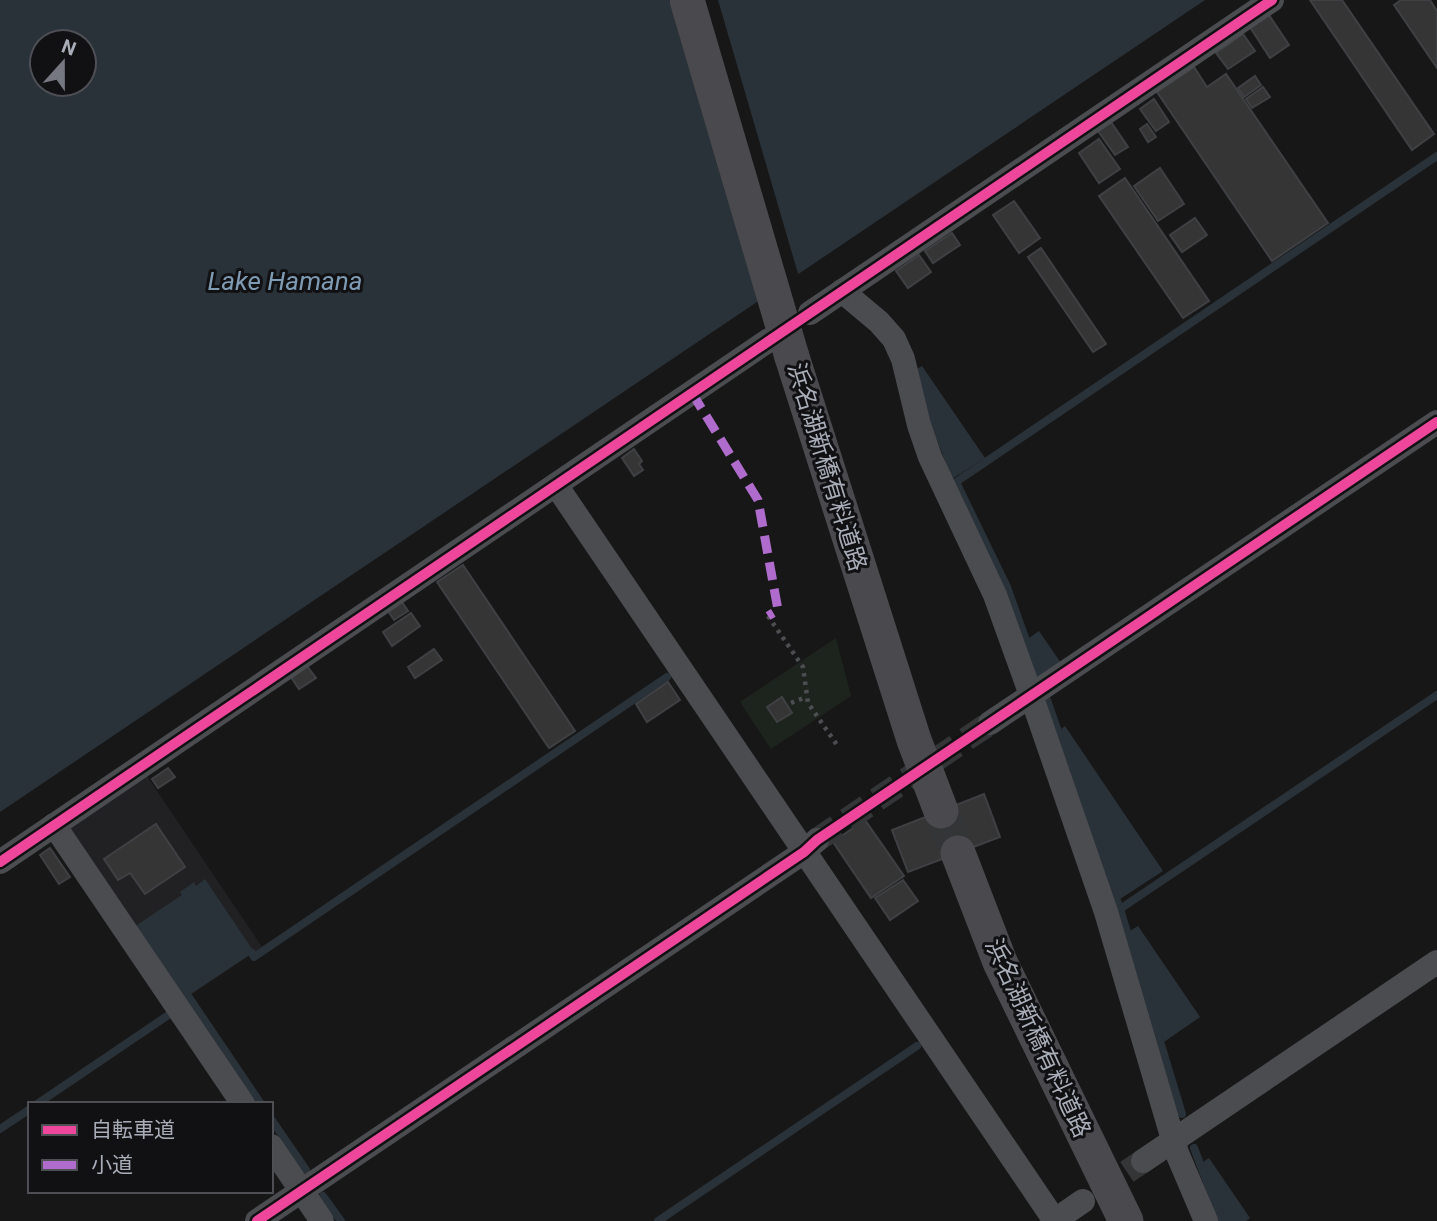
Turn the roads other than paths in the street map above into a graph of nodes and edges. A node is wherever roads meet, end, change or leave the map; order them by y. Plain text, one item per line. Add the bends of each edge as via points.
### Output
1 (687, 0) edge
2 (1272, 0) edge
3 (842, 291) junction
4 (810, 313) dead end
5 (781, 348) junction
6 (1437, 422) edge
7 (556, 485) junction
8 (1031, 695) junction
9 (990, 723) tunnel mouth
10 (941, 811) tunnel mouth
11 (54, 825) junction
12 (810, 846) junction
13 (958, 853) tunnel mouth
14 (0, 862) edge
15 (1437, 962) edge
16 (242, 1102) edge
17 (1174, 1140) junction
18 (273, 1149) edge
19 (1143, 1161) tunnel mouth
20 (302, 1191) junction
21 (1083, 1201) tunnel mouth
22 (257, 1221) edge
23 (322, 1221) edge
24 (1054, 1221) edge
25 (1126, 1221) edge
26 (1206, 1221) edge

1 - 5 main road, 浜名湖新橋有料道路, bridge
2 - 3 street
3 - 4 street
3 - 8 street via 894,339 930,457 995,595
5 - 7 street
5 - 10 main road, 浜名湖新橋有料道路
6 - 8 street
7 - 11 street
7 - 12 street
8 - 9 street
8 - 17 street via 1106,912
11 - 14 street
11 - 16 street
12 - 20 street
12 - 24 street
13 - 25 main road, 浜名湖新橋有料道路 via 1000,962
15 - 17 street
17 - 19 street
17 - 26 street
18 - 20 street
20 - 22 street
20 - 23 street
21 - 24 street

